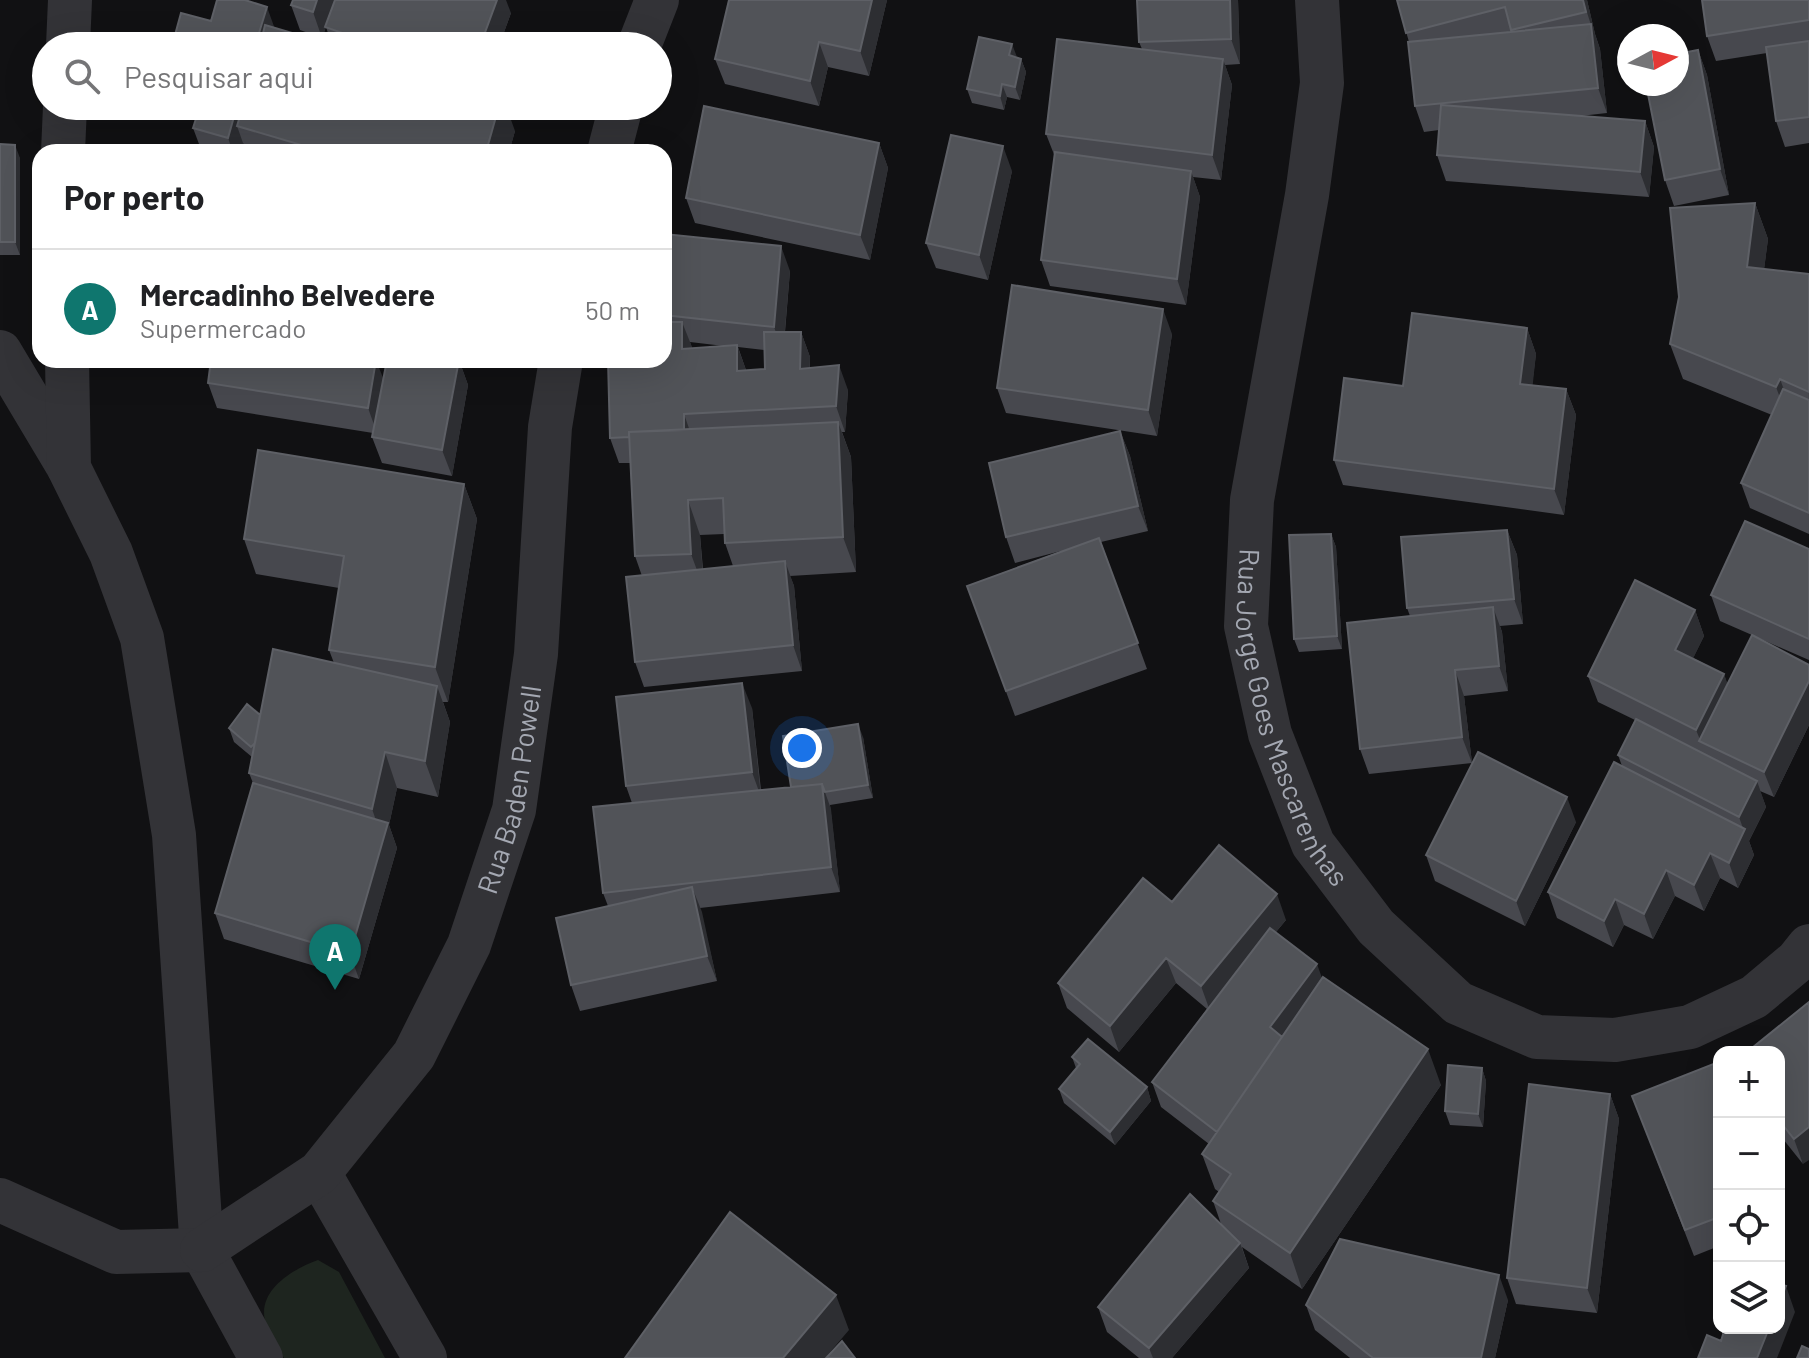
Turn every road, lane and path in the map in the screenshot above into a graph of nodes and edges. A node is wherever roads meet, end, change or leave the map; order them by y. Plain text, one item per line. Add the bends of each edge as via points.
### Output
1 (70, 0) edge
2 (657, 0) edge
3 (1317, 0) edge
4 (69, 32) edge
5 (644, 32) edge
6 (64, 120) edge
7 (617, 120) edge
8 (63, 144) edge
9 (611, 144) edge
10 (0, 352) edge
11 (67, 368) edge
12 (560, 368) edge
13 (69, 468) junction
14 (1809, 946) edge
15 (319, 1173) junction
16 (0, 1200) edge
17 (202, 1250) junction
18 (261, 1358) edge
19 (425, 1358) edge

1 - 4 street
2 - 5 street
3 - 14 street, Rua Jorge Goes Mascarenhas via 1322,83 1252,500 1246,626 1270,734 1313,844 1376,927 1458,1003 1537,1037 1615,1040 1690,1027 1754,997
6 - 8 street
7 - 9 street
10 - 13 street
11 - 13 street
12 - 15 street, Rua Baden Powell via 550,427 536,654 514,810 469,945 414,1055
13 - 17 street via 111,553 142,638 174,835
15 - 17 street, Rua Baden Powell
15 - 19 street
16 - 17 street via 116,1252
17 - 18 street

